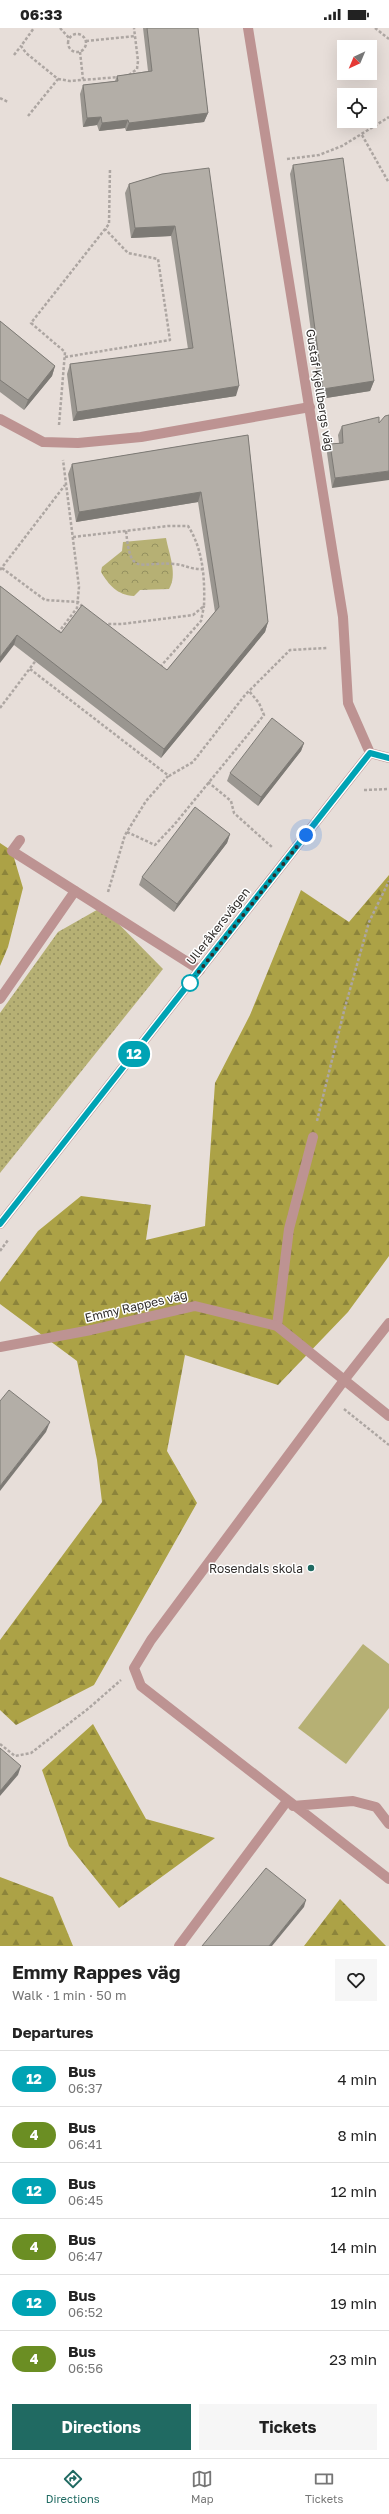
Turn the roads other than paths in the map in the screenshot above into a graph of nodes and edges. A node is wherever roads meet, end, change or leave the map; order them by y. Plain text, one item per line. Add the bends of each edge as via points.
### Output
1 (248, 28) edge
2 (310, 407) junction
3 (0, 419) edge
4 (370, 753) junction
5 (389, 758) edge
6 (20, 840) dead end
7 (75, 891) junction
8 (200, 970) junction
9 (0, 999) edge
10 (313, 1137) road end
11 (0, 1224) edge
12 (389, 1323) edge
13 (277, 1326) junction
14 (0, 1347) edge
15 (345, 1379) junction
16 (389, 1416) edge
17 (290, 1803) junction
18 (389, 1824) edge
19 (389, 1879) edge
20 (179, 1946) edge

1 - 2 street, Gustaf Kjellbergs väg
2 - 3 street via 141,437 78,443 43,442
2 - 4 street, Gustaf Kjellbergs väg via 343,617 348,703
4 - 5 street
4 - 8 street, Ulleråkersvägen
6 - 7 street via 12,851
7 - 8 street
7 - 9 street
8 - 11 street, Ulleråkersvägen
10 - 13 street via 289,1229
12 - 15 street
13 - 14 street, Emmy Rappes väg via 195,1306 91,1330
13 - 15 street, Emmy Rappes väg
15 - 16 street, Emmy Rappes väg
15 - 17 street via 151,1640 134,1668 141,1686
17 - 18 street via 352,1801 376,1807
17 - 19 street
17 - 20 street

